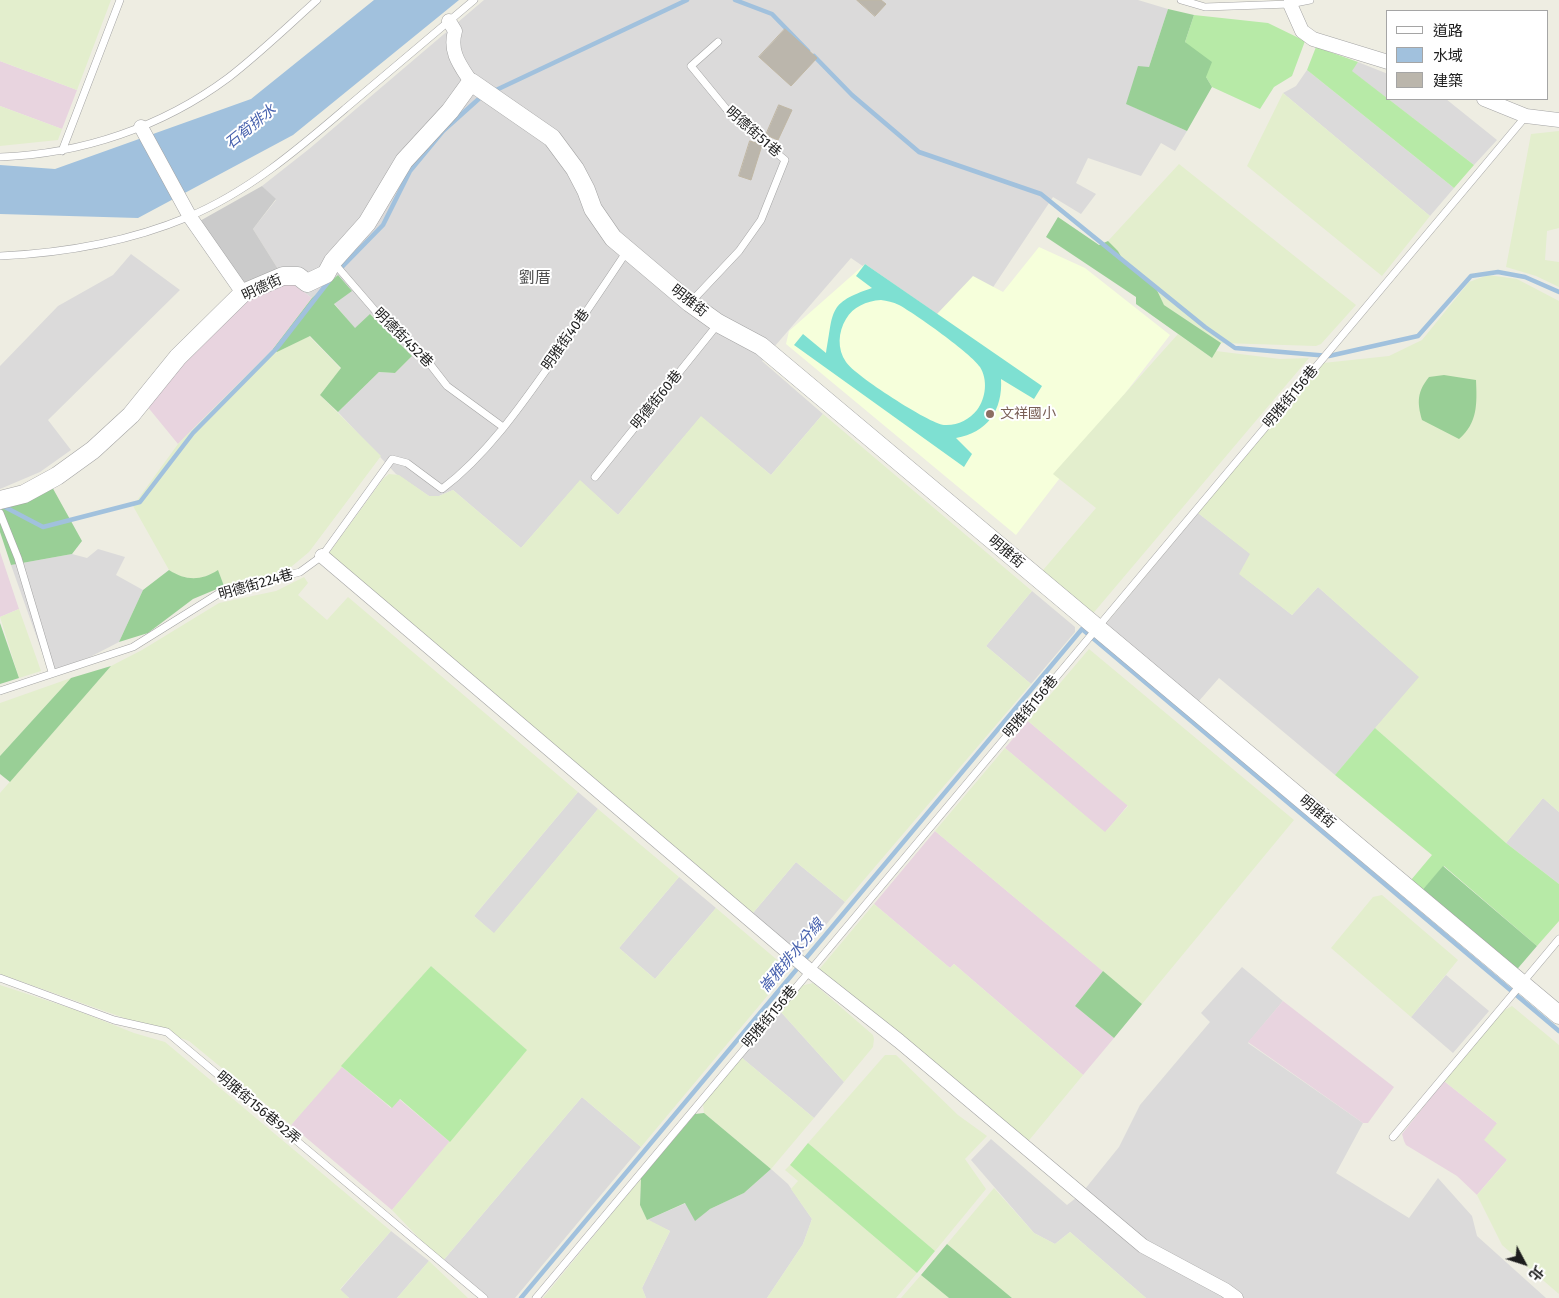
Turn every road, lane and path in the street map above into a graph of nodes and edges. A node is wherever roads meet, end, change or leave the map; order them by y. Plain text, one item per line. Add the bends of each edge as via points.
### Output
1 (120, 0) edge
2 (317, 0) edge
3 (474, 0) edge
4 (1181, 0) edge
5 (1310, 0) edge
6 (1291, 2) edge
7 (449, 21) junction
8 (718, 42) dead end
9 (1386, 61) edge
10 (471, 82) junction
11 (1486, 100) edge
12 (1526, 116) junction
13 (1559, 120) edge
14 (141, 127) junction
15 (62, 151) junction
16 (0, 157) edge
17 (190, 217) junction
18 (627, 251) junction
19 (0, 256) edge
20 (333, 261) junction
21 (244, 293) junction
22 (690, 303) junction
23 (718, 323) junction
24 (503, 427) junction
25 (595, 477) dead end
26 (0, 500) edge
27 (0, 513) edge
28 (322, 556) junction
29 (1097, 628) junction
30 (52, 672) junction
31 (0, 691) edge
32 (1559, 939) edge
33 (809, 970) junction
34 (0, 978) edge
35 (1522, 983) junction
36 (1559, 1015) edge
37 (1393, 1136) dead end
38 (484, 1298) edge
39 (536, 1298) edge
40 (1236, 1298) edge

1 - 15 lane
2 - 14 lane via 229,77
3 - 7 lane
4 - 6 lane via 1205,7
5 - 6 lane
6 - 9 street via 1302,31 1313,38
7 - 10 street via 455,31 455,57
7 - 17 lane via 274,166 234,194
8 - 22 lane, 明德街51巷 via 690,66 728,111 750,125 755,135 785,160 761,220 739,251
10 - 18 street, 明雅街 via 552,138 586,190 602,225
10 - 20 street, 明德街 via 450,111 404,161 367,223
11 - 12 street
12 - 13 street
12 - 29 lane, 明雅街156巷
14 - 15 lane
14 - 17 street
15 - 16 lane
17 - 19 lane via 106,244
17 - 21 street
18 - 22 street, 明雅街
18 - 24 lane, 明雅街40巷
20 - 21 street, 明德街 via 326,274 317,280 307,283 298,276 283,276
20 - 24 lane, 明德街452巷 via 378,314 419,350 447,386
21 - 26 street, 明德街 via 178,357 131,415 93,450 57,476 24,494
22 - 23 street, 明雅街
23 - 25 lane, 明德街60巷
23 - 29 street, 明雅街 via 761,346
24 - 28 lane, 明德街224巷 via 459,476 442,489 407,463 392,459
27 - 30 lane via 18,558
28 - 30 lane, 明德街224巷 via 300,572 218,594 133,647
28 - 33 street
29 - 33 lane, 明雅街156巷
29 - 35 street, 明雅街
30 - 31 lane, 明德街224巷
32 - 35 lane
33 - 39 lane, 明雅街156巷
33 - 40 street via 899,1041 1143,1246
34 - 38 lane, 明雅街156巷92弄 via 114,1020 167,1032
35 - 36 street, 明雅街
35 - 37 lane

